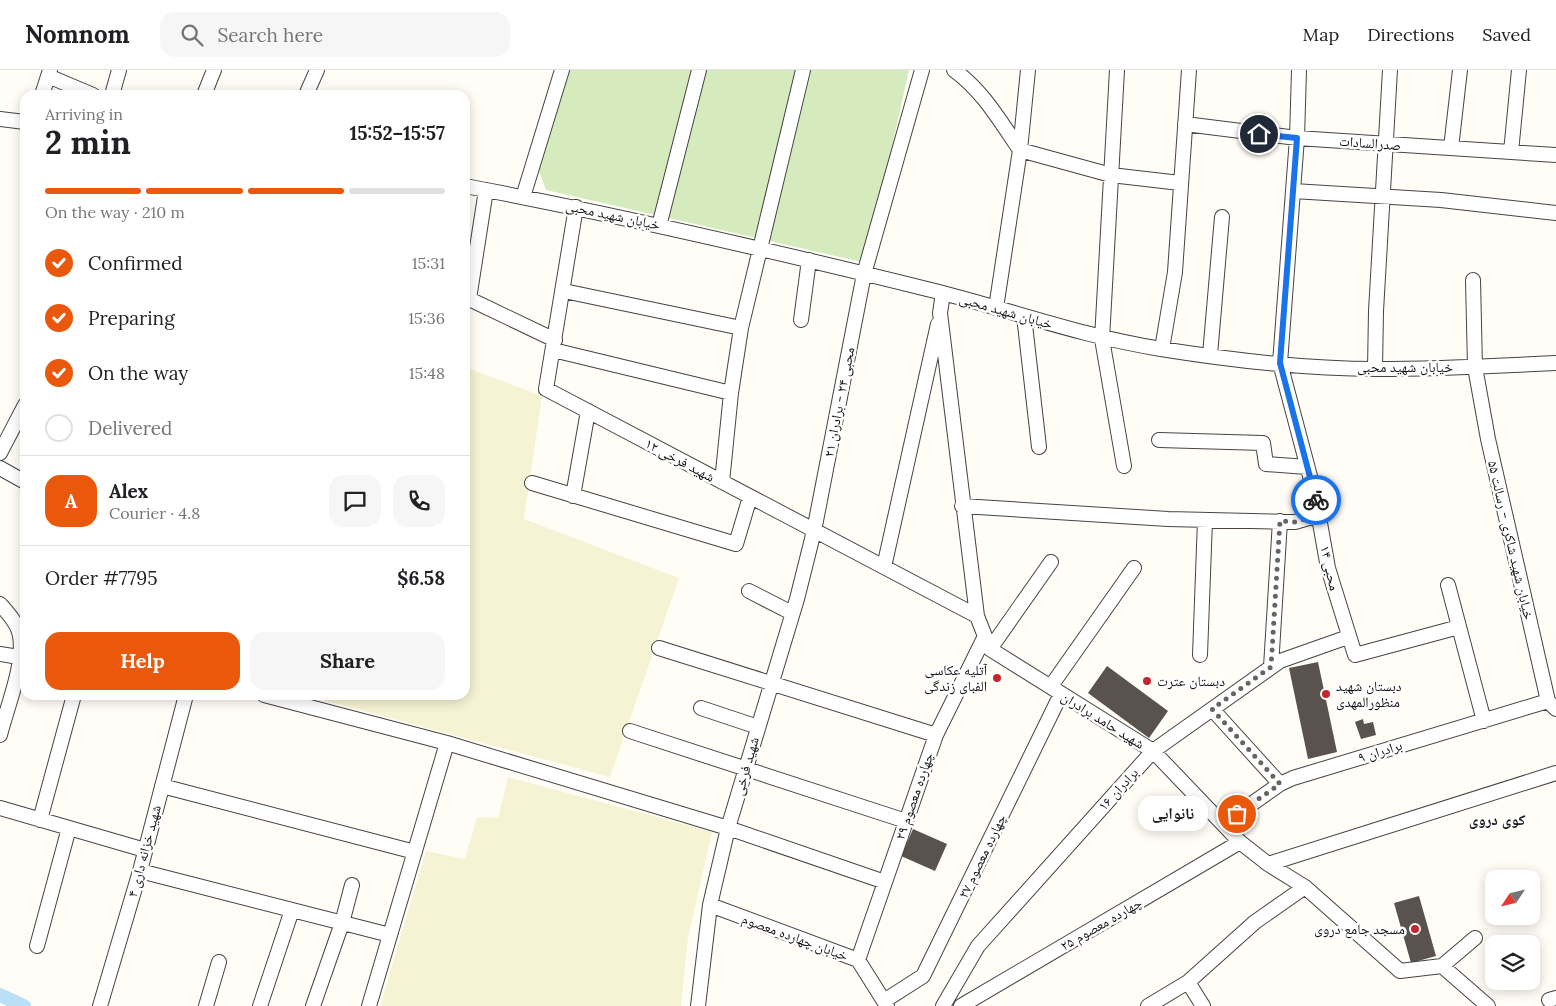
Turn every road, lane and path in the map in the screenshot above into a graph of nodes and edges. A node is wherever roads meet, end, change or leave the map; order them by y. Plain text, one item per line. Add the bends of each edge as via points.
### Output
1 (119, 70) edge
2 (214, 70) edge
3 (317, 70) edge
4 (562, 70) edge
5 (699, 70) edge
6 (803, 70) edge
7 (922, 70) edge
8 (954, 70) edge
9 (1028, 70) edge
10 (1118, 70) edge
11 (1189, 70) edge
12 (1299, 70) edge
13 (1390, 70) edge
14 (1460, 70) edge
15 (1519, 70) edge
16 (49, 73) edge
17 (44, 90) edge
18 (83, 90) edge
19 (113, 90) edge
20 (206, 90) edge
21 (308, 90) edge
22 (0, 119) edge
23 (20, 121) edge
24 (1185, 124) junction
25 (1297, 138) junction
26 (1385, 144) junction
27 (1451, 148) junction
28 (1020, 150) junction
29 (1511, 152) junction
30 (1556, 155) edge
31 (1111, 175) junction
32 (1180, 183) junction
33 (470, 187) edge
34 (486, 190) junction
35 (1293, 191) junction
36 (523, 197) junction
37 (1382, 197) junction
38 (576, 207) junction
39 (1556, 213) edge
40 (1222, 217) dead end
41 (659, 226) junction
42 (759, 248) junction
43 (809, 260) junction
44 (864, 274) junction
45 (1473, 280) dead end
46 (470, 281) edge
47 (564, 291) junction
48 (943, 293) junction
49 (470, 300) edge
50 (996, 308) junction
51 (940, 313) junction
52 (1024, 316) junction
53 (801, 320) dead end
54 (742, 328) junction
55 (1102, 339) junction
56 (554, 345) junction
57 (1162, 349) junction
58 (1210, 355) junction
59 (1280, 363) junction
60 (1556, 363) edge
61 (1475, 367) junction
62 (1375, 369) junction
63 (731, 393) junction
64 (588, 411) junction
65 (20, 415) edge
66 (1159, 440) dead end
67 (1039, 447) dead end
68 (0, 453) edge
69 (1124, 466) dead end
70 (1307, 467) junction
71 (0, 468) edge
72 (20, 479) edge
73 (722, 482) junction
74 (532, 483) dead end
75 (573, 496) junction
76 (750, 497) junction
77 (962, 506) junction
78 (1319, 515) junction
79 (1205, 520) junction
80 (1280, 521) junction
81 (814, 531) junction
82 (1051, 562) dead end
83 (884, 567) junction
84 (1134, 568) dead end
85 (1448, 585) dead end
86 (748, 591) dead end
87 (0, 604) edge
88 (792, 613) junction
89 (977, 616) junction
90 (1459, 627) junction
91 (20, 635) edge
92 (1348, 636) junction
93 (987, 644) junction
94 (660, 648) dead end
95 (0, 654) edge
96 (1200, 655) dead end
97 (20, 657) edge
98 (1271, 667) junction
99 (20, 668) edge
100 (770, 683) junction
101 (1056, 690) junction
102 (73, 700) edge
103 (185, 700) edge
104 (283, 700) edge
105 (1552, 705) edge
106 (701, 708) dead end
107 (1212, 709) junction
108 (1484, 721) junction
109 (758, 726) junction
110 (630, 731) dead end
111 (0, 735) edge
112 (936, 735) junction
113 (447, 744) junction
114 (1153, 751) junction
115 (746, 768) junction
116 (1556, 773) edge
117 (1280, 784) junction
118 (162, 786) junction
119 (0, 808) edge
120 (40, 820) junction
121 (906, 821) junction
122 (1223, 824) junction
123 (69, 828) junction
124 (728, 828) junction
125 (1240, 842) junction
126 (145, 850) junction
127 (415, 852) junction
128 (1268, 864) junction
129 (140, 871) junction
130 (885, 882) junction
131 (352, 885) dead end
132 (1305, 886) junction
133 (710, 906) junction
134 (292, 910) junction
135 (342, 923) junction
136 (390, 935) junction
137 (1475, 938) dead end
138 (37, 946) dead end
139 (858, 960) junction
140 (218, 962) dead end
141 (1442, 966) junction
142 (1188, 982) junction
143 (886, 1004) edge
144 (100, 1006) edge
145 (206, 1006) edge
146 (260, 1006) edge
147 (313, 1006) edge
148 (368, 1006) edge
149 (698, 1006) edge
150 (943, 1006) edge
151 (961, 1006) edge
152 (1148, 1006) edge
153 (1203, 1006) edge
154 (1488, 1006) edge

1 - 19 street
2 - 20 street
3 - 21 street
4 - 36 street
5 - 41 street
6 - 42 street
7 - 44 street, محبی ۲۴ - برادران ۲۱
8 - 28 street via 988,102
9 - 28 street
10 - 31 street
11 - 24 street
12 - 25 street, محبی ۱۴
13 - 26 street
14 - 27 street
15 - 29 street
16 - 17 street
16 - 18 street
22 - 23 street
24 - 25 street, صدرالسادات
24 - 32 street
25 - 26 street, صدرالسادات
25 - 35 street, محبی ۱۴
26 - 27 street, صدرالسادات
26 - 37 street
27 - 29 street, صدرالسادات
28 - 31 street
28 - 50 street
29 - 30 street, صدرالسادات
31 - 32 street
31 - 55 street
32 - 57 street via 1175,272
33 - 34 street, خیابان شهید محبی
34 - 36 street, خیابان شهید محبی
34 - 46 street
35 - 37 street
35 - 59 street, محبی ۱۴
36 - 38 street, خیابان شهید محبی
37 - 39 street
37 - 62 street
38 - 41 street, خیابان شهید محبی
38 - 47 street
40 - 58 street
41 - 42 street, خیابان شهید محبی
42 - 43 street, خیابان شهید محبی
42 - 54 street
43 - 44 street, خیابان شهید محبی
43 - 53 street
44 - 48 street, خیابان شهید محبی
44 - 81 street, محبی ۲۴ - برادران ۲۱
45 - 61 street, خیابان شهید شاکری - رسالت ۵۵
47 - 54 street
47 - 56 street
48 - 50 street, خیابان شهید محبی
48 - 51 street
49 - 56 street
50 - 52 street, خیابان شهید محبی
51 - 77 street
51 - 83 street
52 - 55 street, خیابان شهید محبی
52 - 67 street
54 - 63 street
55 - 57 street, خیابان شهید محبی
55 - 69 street
56 - 63 street
56 - 64 street, شهید فرخی ۱۲ via 546,389
57 - 58 street, خیابان شهید محبی
58 - 59 street, خیابان شهید محبی
59 - 62 street, خیابان شهید محبی
59 - 70 street, محبی ۱۴
60 - 61 street, خیابان شهید محبی
61 - 62 street, خیابان شهید محبی
61 - 105 street, خیابان شهید شاکری - رسالت ۵۵ via 1504,512
63 - 73 street
64 - 73 street, شهید فرخی ۱۲
64 - 75 street
65 - 68 street
66 - 70 street via 1263,444 1266,464
70 - 78 street, محبی ۱۴
71 - 72 street
73 - 76 street, شهید فرخی ۱۲
74 - 75 street
75 - 76 street via 736,544
76 - 81 street, شهید فرخی ۱۲
77 - 79 street
77 - 89 street
78 - 80 street via 1295,522
78 - 92 street, محبی ۱۴ via 1328,568
79 - 80 street
79 - 96 street
80 - 98 street
81 - 83 street, شهید فرخی ۱۲
81 - 88 street, شهید فرخی
82 - 93 street, چهارده معصوم ۲۹
83 - 89 street, شهید فرخی ۱۲
84 - 101 street, چهارده معصوم ۲۷
85 - 90 street
86 - 88 street
87 - 91 street via 11,616
88 - 100 street, شهید فرخی
89 - 93 street
90 - 92 street, محبی ۱۴ via 1355,655
90 - 108 street
92 - 98 street, برادران ۱۶
93 - 101 street, شهید حامد برادران
93 - 112 street, چهارده معصوم ۲۹
94 - 100 street
95 - 97 street
98 - 107 street, برادران ۱۶
99 - 111 street
100 - 109 street, شهید فرخی
100 - 112 street
101 - 114 street, شهید حامد برادران
101 - 143 street, چهارده معصوم ۲۷ via 923,976
102 - 120 street
103 - 118 street, شهید خزانه داری ۴
104 - 113 street
105 - 108 street, برادران ۹
106 - 109 street
107 - 114 street, برادران ۱۶
107 - 117 street
108 - 117 street, برادران ۹
109 - 115 street, شهید فرخی
110 - 115 street
112 - 121 street, چهارده معصوم ۲۹
113 - 124 street
113 - 127 street
114 - 122 street, شهید حامد برادران
114 - 150 street, برادران ۱۶ via 978,946
115 - 121 street
115 - 124 street, شهید فرخی
116 - 128 street
117 - 122 street, برادران ۹
118 - 126 street, شهید خزانه داری ۴
118 - 127 street
119 - 120 street
120 - 123 street
121 - 130 street, چهارده معصوم ۲۹
122 - 125 street, شهید حامد برادران
123 - 126 street
123 - 138 street
124 - 130 street
124 - 133 street, شهید فرخی
125 - 128 street, شهید حامد برادران
125 - 151 street, چهارده معصوم ۲۵
126 - 129 street, شهید خزانه داری ۴
127 - 136 street
128 - 132 street, شهید حامد برادران
129 - 134 street
129 - 144 street, شهید خزانه داری ۴
130 - 139 street, چهارده معصوم ۲۹
131 - 135 street
132 - 141 street, شهید حامد برادران via 1400,971
132 - 142 street via 1254,922
133 - 139 street, خیابان چهارده معصوم
133 - 149 street, شهید فرخی
134 - 135 street
134 - 146 street
135 - 136 street
135 - 147 street
136 - 148 street
137 - 141 street
139 - 143 street, خیابان چهارده معصوم
140 - 145 street
141 - 154 street
142 - 152 street
142 - 153 street

